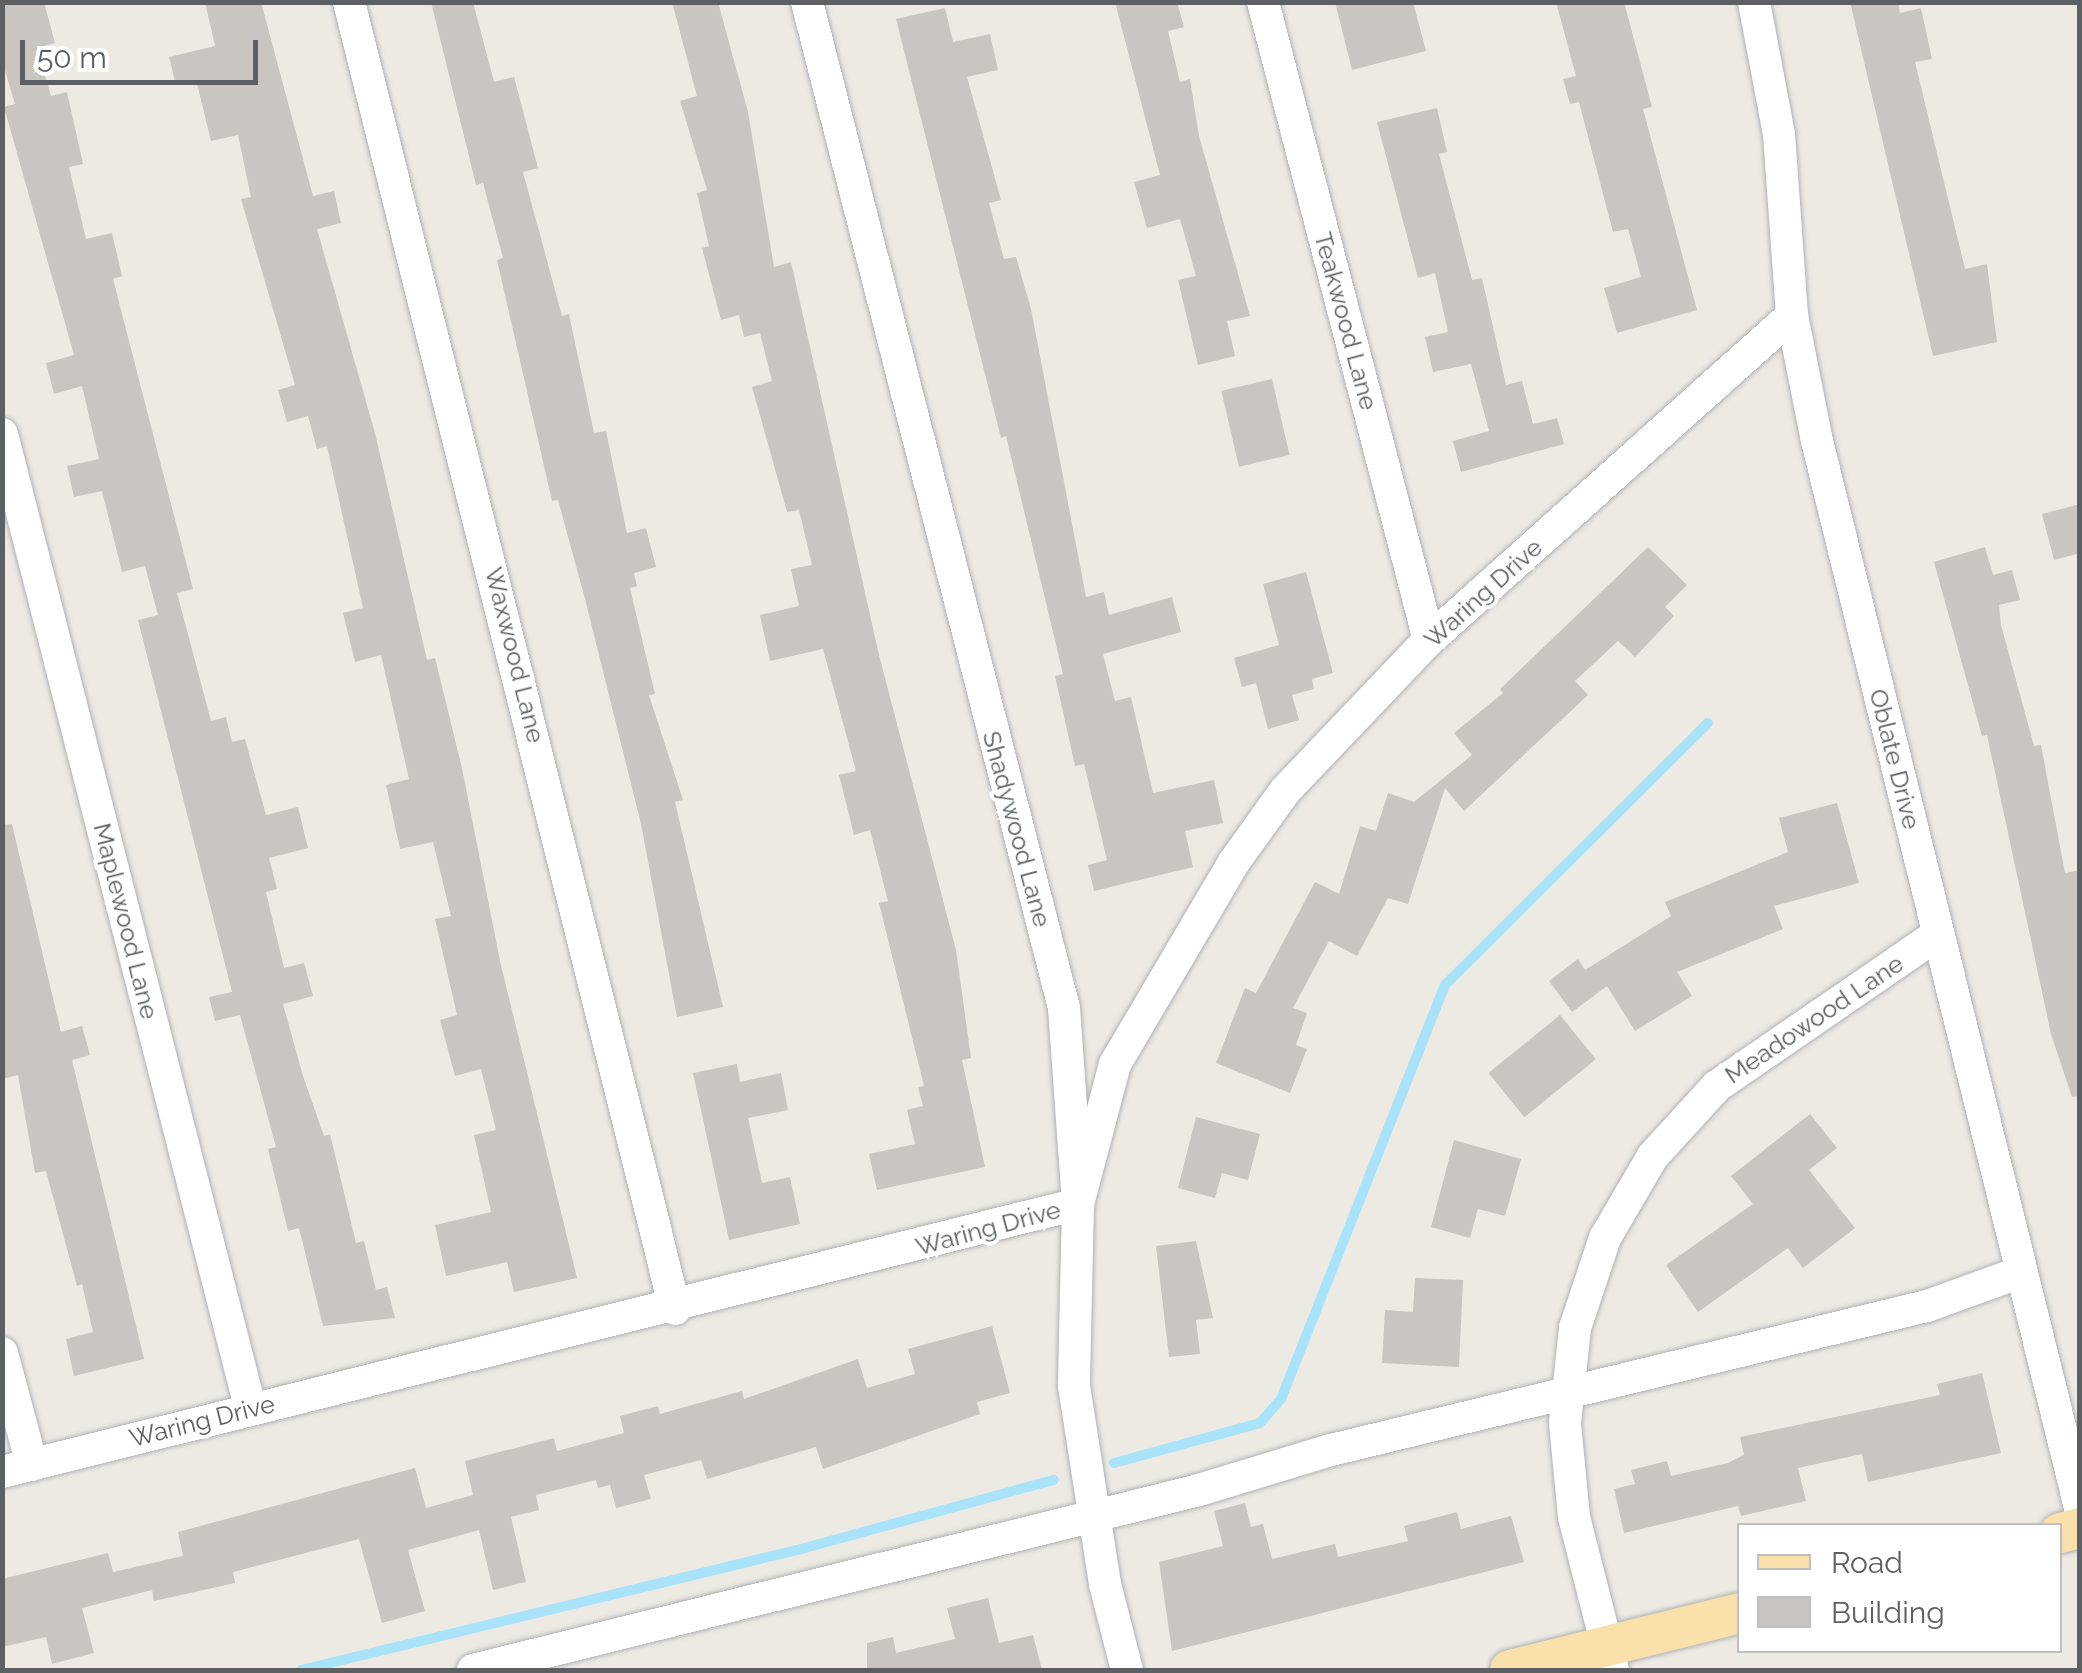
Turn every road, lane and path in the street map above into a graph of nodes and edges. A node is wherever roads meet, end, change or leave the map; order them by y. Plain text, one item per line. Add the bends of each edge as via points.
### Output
1 (349, 2) edge
2 (807, 2) edge
3 (1264, 2) edge
4 (1754, 2) edge
5 (1792, 315) junction
6 (2, 434) edge
7 (1429, 640) junction
8 (1938, 934) junction
9 (1078, 1204) junction
10 (2022, 1272) junction
11 (676, 1309) junction
12 (2, 1352) edge
13 (1566, 1395) junction
14 (250, 1407) junction
15 (17, 1468) edge
16 (2080, 1508) edge
17 (1094, 1516) junction
18 (1737, 1614) edge
19 (1610, 1658) edge
20 (472, 1670) edge
21 (1127, 1670) edge
22 (1510, 1670) edge

1 - 11 street, Waxwood Lane
2 - 9 street, Shadywood Lane via 1064,1008
3 - 7 street, Teakwood Lane
4 - 5 street, Oblate Drive via 1779,134
5 - 7 street, Waring Drive
5 - 8 street, Oblate Drive
6 - 14 street, Maplewood Lane
7 - 9 street, Waring Drive via 1285,791 1234,862 1115,1064
8 - 10 street, Oblate Drive
8 - 13 street, Meadowood Lane via 1716,1086 1653,1156 1612,1224 1588,1282
9 - 11 street, Waring Drive
9 - 17 street, Shadywood Lane via 1074,1386
10 - 13 street via 1927,1306
10 - 16 street, Oblate Drive
11 - 14 street, Waring Drive
12 - 15 street
13 - 17 street via 1327,1451
13 - 19 street, Meadowood Lane via 1574,1516
14 - 15 street, Waring Drive
17 - 20 street
17 - 21 street, Shadywood Lane
18 - 19 main road
19 - 22 main road

